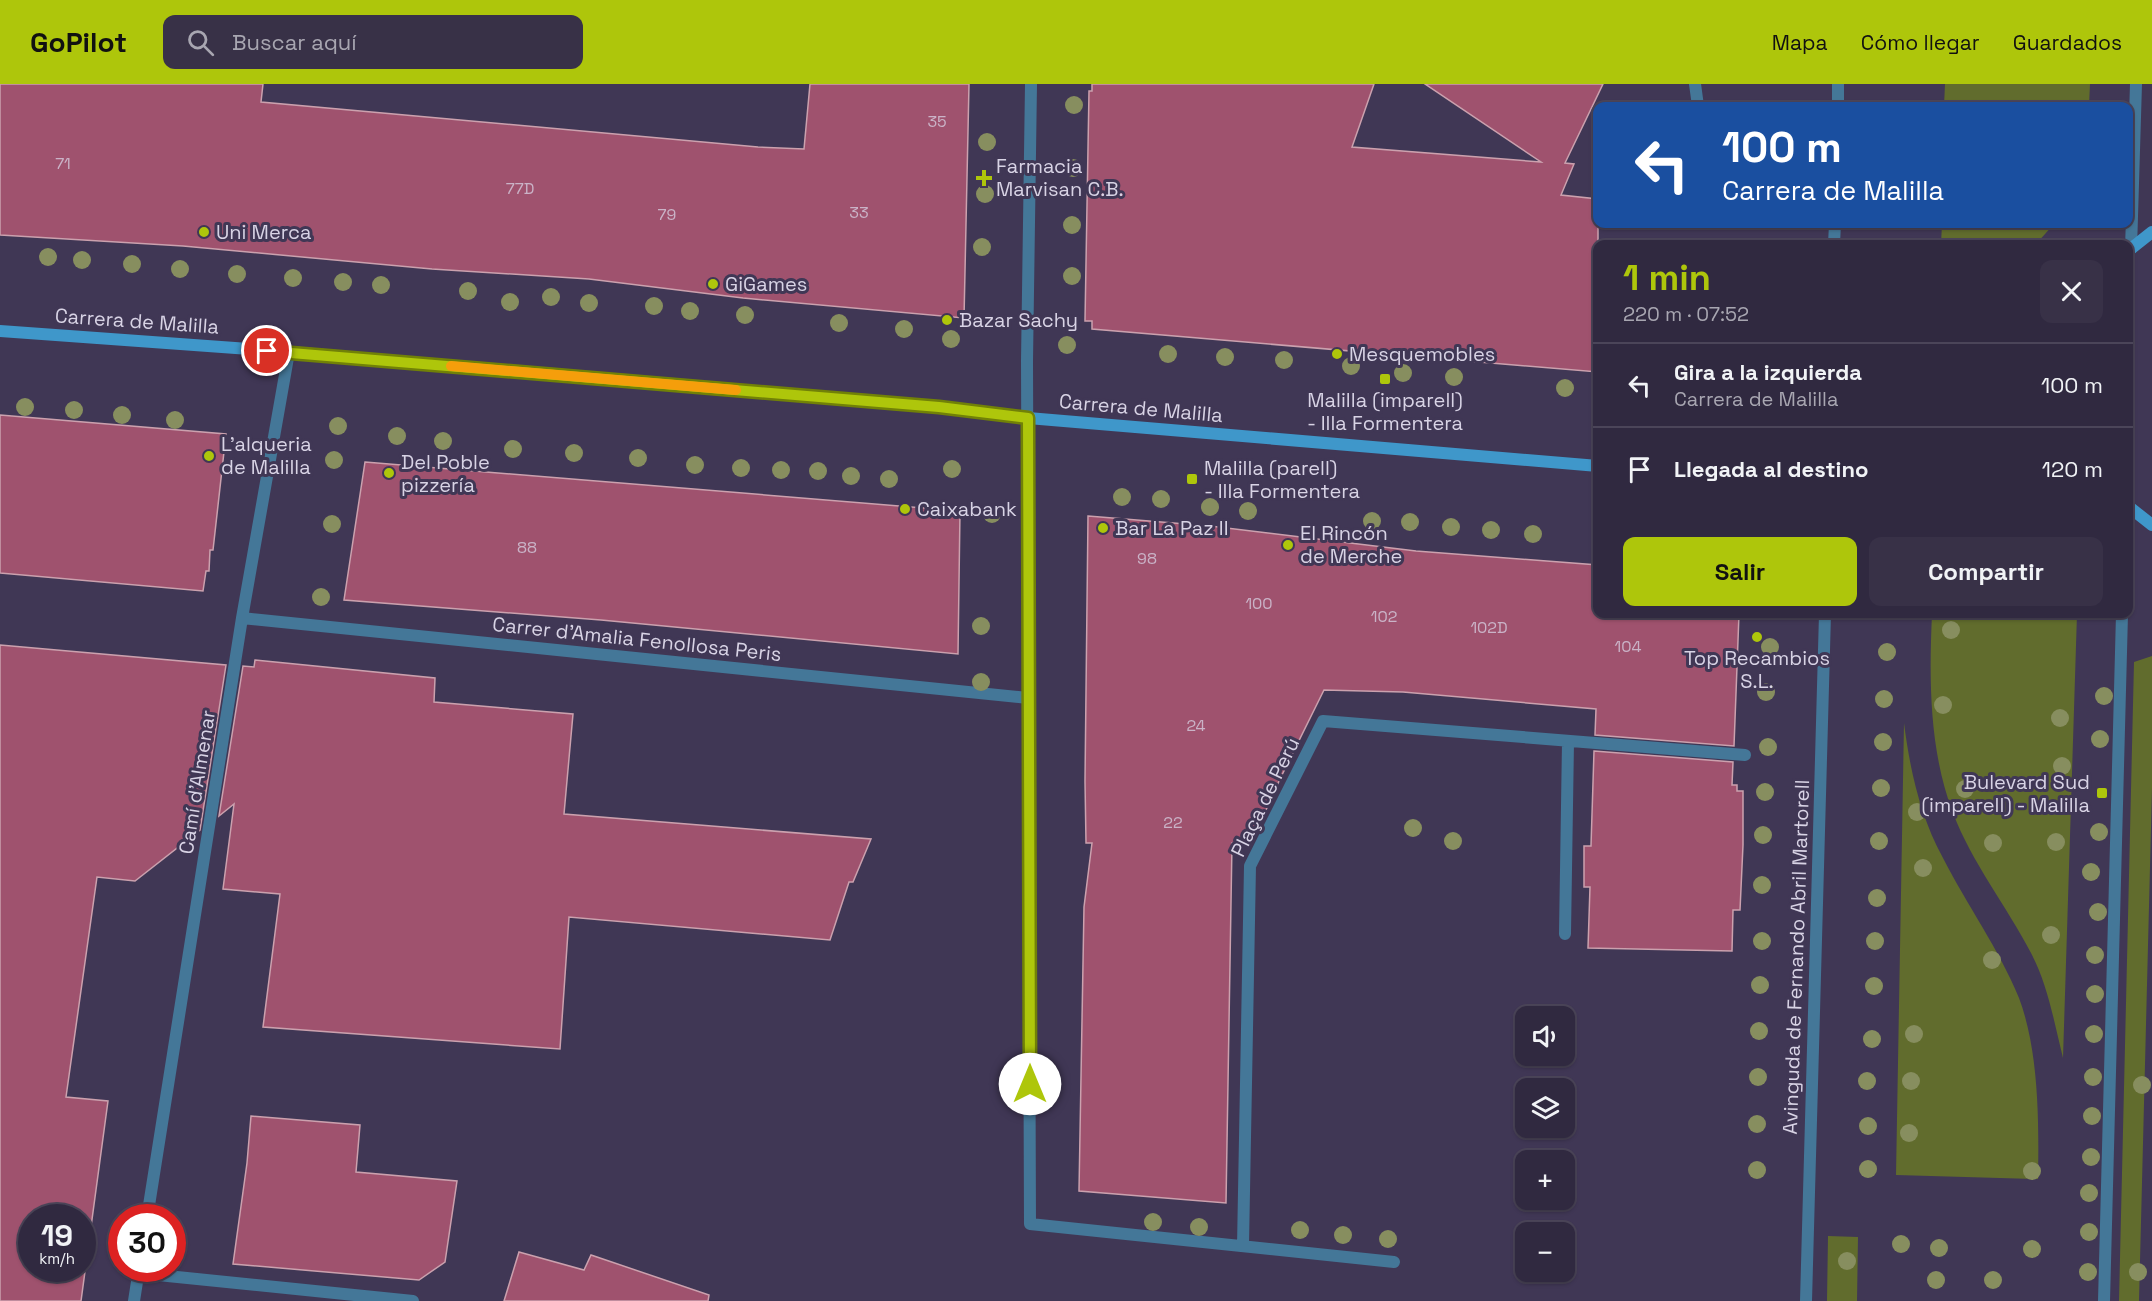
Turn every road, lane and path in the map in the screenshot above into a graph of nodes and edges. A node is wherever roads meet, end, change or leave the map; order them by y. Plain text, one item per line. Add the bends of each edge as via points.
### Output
1 (1031, 84) edge
2 (1695, 84) edge
3 (1838, 84) edge
4 (2136, 84) edge
5 (1697, 102) edge
6 (1838, 102) edge
7 (2133, 167) edge
8 (2152, 232) edge
9 (2133, 248) edge
10 (0, 331) edge
11 (289, 352) junction
12 (1028, 418) junction
13 (1593, 466) edge
14 (2133, 510) edge
15 (2152, 525) edge
16 (242, 618) junction
17 (1825, 618) edge
18 (2122, 618) edge
19 (1028, 698) junction
20 (1568, 742) junction
21 (1745, 755) dead end
22 (1565, 934) dead end
23 (149, 1204) edge
24 (1243, 1246) junction
25 (1394, 1262) dead end
26 (186, 1276) edge
27 (137, 1282) edge
28 (134, 1301) edge
29 (412, 1301) edge
30 (1806, 1301) edge
31 (2103, 1301) edge

1 - 12 street
2 - 5 street
3 - 6 street
4 - 7 street
8 - 9 street
10 - 11 street, Carrera de Malilla
11 - 12 street, Carrera de Malilla via 939,407
11 - 16 street, Camí d'Almenar
12 - 13 street, Carrera de Malilla
12 - 19 street
14 - 15 street
16 - 19 street, Carrer d'Amalia Fenollosa Peris
16 - 23 street, Camí d'Almenar
17 - 30 street, Avinguda de Fernando Abril Martorell
18 - 31 street
19 - 24 street via 1030,1224
20 - 21 street, Plaça de Perú
20 - 22 street
20 - 24 street, Plaça de Perú via 1323,721 1250,866
24 - 25 street
26 - 29 street
27 - 28 street

